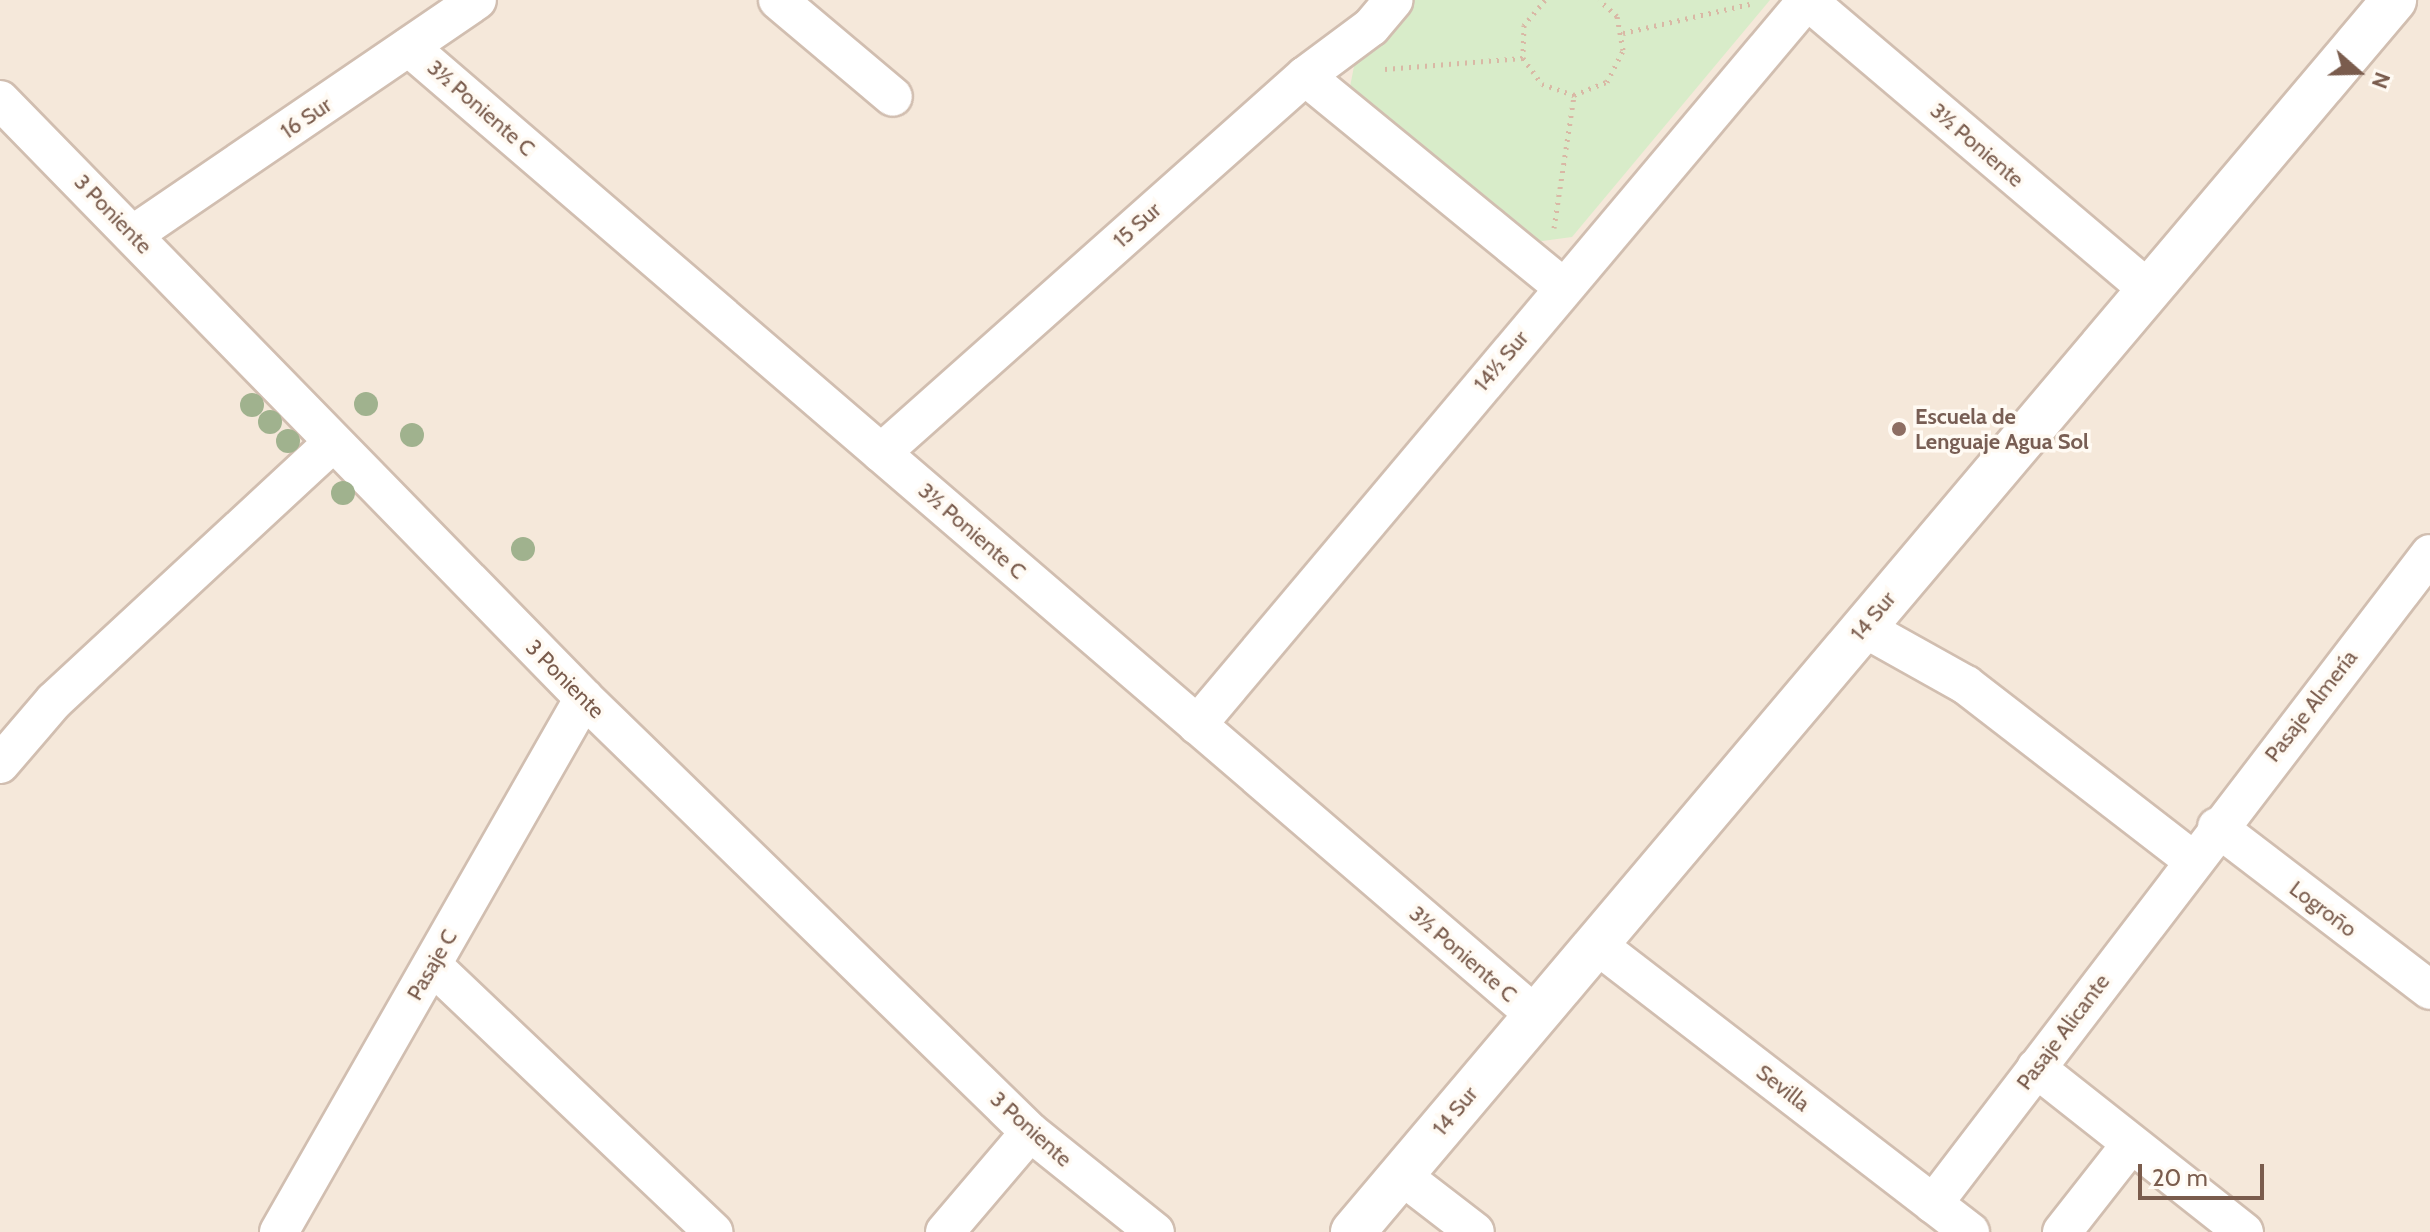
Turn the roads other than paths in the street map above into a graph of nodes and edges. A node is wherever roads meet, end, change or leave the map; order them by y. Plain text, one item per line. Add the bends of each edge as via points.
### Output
1 (477, 0) edge
2 (778, 0) edge
3 (1394, 0) edge
4 (2394, 0) edge
5 (1799, 8) edge
6 (409, 47) junction
7 (1305, 76) junction
8 (893, 97) dead end
9 (0, 100) edge
10 (134, 234) junction
11 (1563, 287) junction
12 (2148, 289) junction
13 (332, 444) junction
14 (881, 453) junction
15 (2430, 554) edge
16 (1864, 628) junction
17 (584, 698) junction
18 (1197, 725) junction
19 (1, 760) edge
20 (2217, 827) junction
21 (2191, 859) junction
22 (1596, 944) junction
23 (432, 965) junction
24 (2430, 990) edge
25 (1535, 1015) junction
26 (2036, 1068) junction
27 (1030, 1132) junction
28 (2131, 1144) junction
29 (1401, 1175) junction
30 (1933, 1204) junction
31 (279, 1232) edge
32 (713, 1232) edge
33 (945, 1232) edge
34 (1155, 1232) edge
35 (1353, 1232) edge
36 (1475, 1232) edge
37 (1970, 1232) edge
38 (2062, 1232) edge
39 (2244, 1232) edge

1 - 6 street, 16 Sur
2 - 8 street
3 - 7 street, 15 Sur via 1371,27
4 - 12 street, 14 Sur
5 - 11 street, 14½ Sur
5 - 12 street, 3½ Poniente
6 - 10 street, 16 Sur
6 - 14 street, 3½ Poniente C
7 - 11 street
7 - 14 street, 15 Sur
9 - 10 street, 3 Poniente
10 - 13 street, 3 Poniente
11 - 18 street, 14½ Sur
12 - 16 street, 14 Sur
13 - 17 street, 3 Poniente
13 - 19 street via 54,701
14 - 18 street, 3½ Poniente C
15 - 20 street, Pasaje Almería
16 - 21 street via 1966,685
16 - 22 street, 14 Sur
17 - 23 street, Pasaje C
17 - 27 street, 3 Poniente
18 - 25 street, 3½ Poniente C
20 - 21 street, Pasaje Almería
20 - 24 street, Logroño
21 - 26 street, Pasaje Alicante
22 - 25 street, 14 Sur
22 - 30 street, Sevilla
23 - 31 street, Pasaje C
23 - 32 street
25 - 29 street, 14 Sur
26 - 28 street
26 - 30 street, Pasaje Alicante
27 - 33 street
27 - 34 street, 3 Poniente
28 - 38 street
28 - 39 street
29 - 35 street, 14 Sur
29 - 36 street
30 - 37 street, Sevilla

